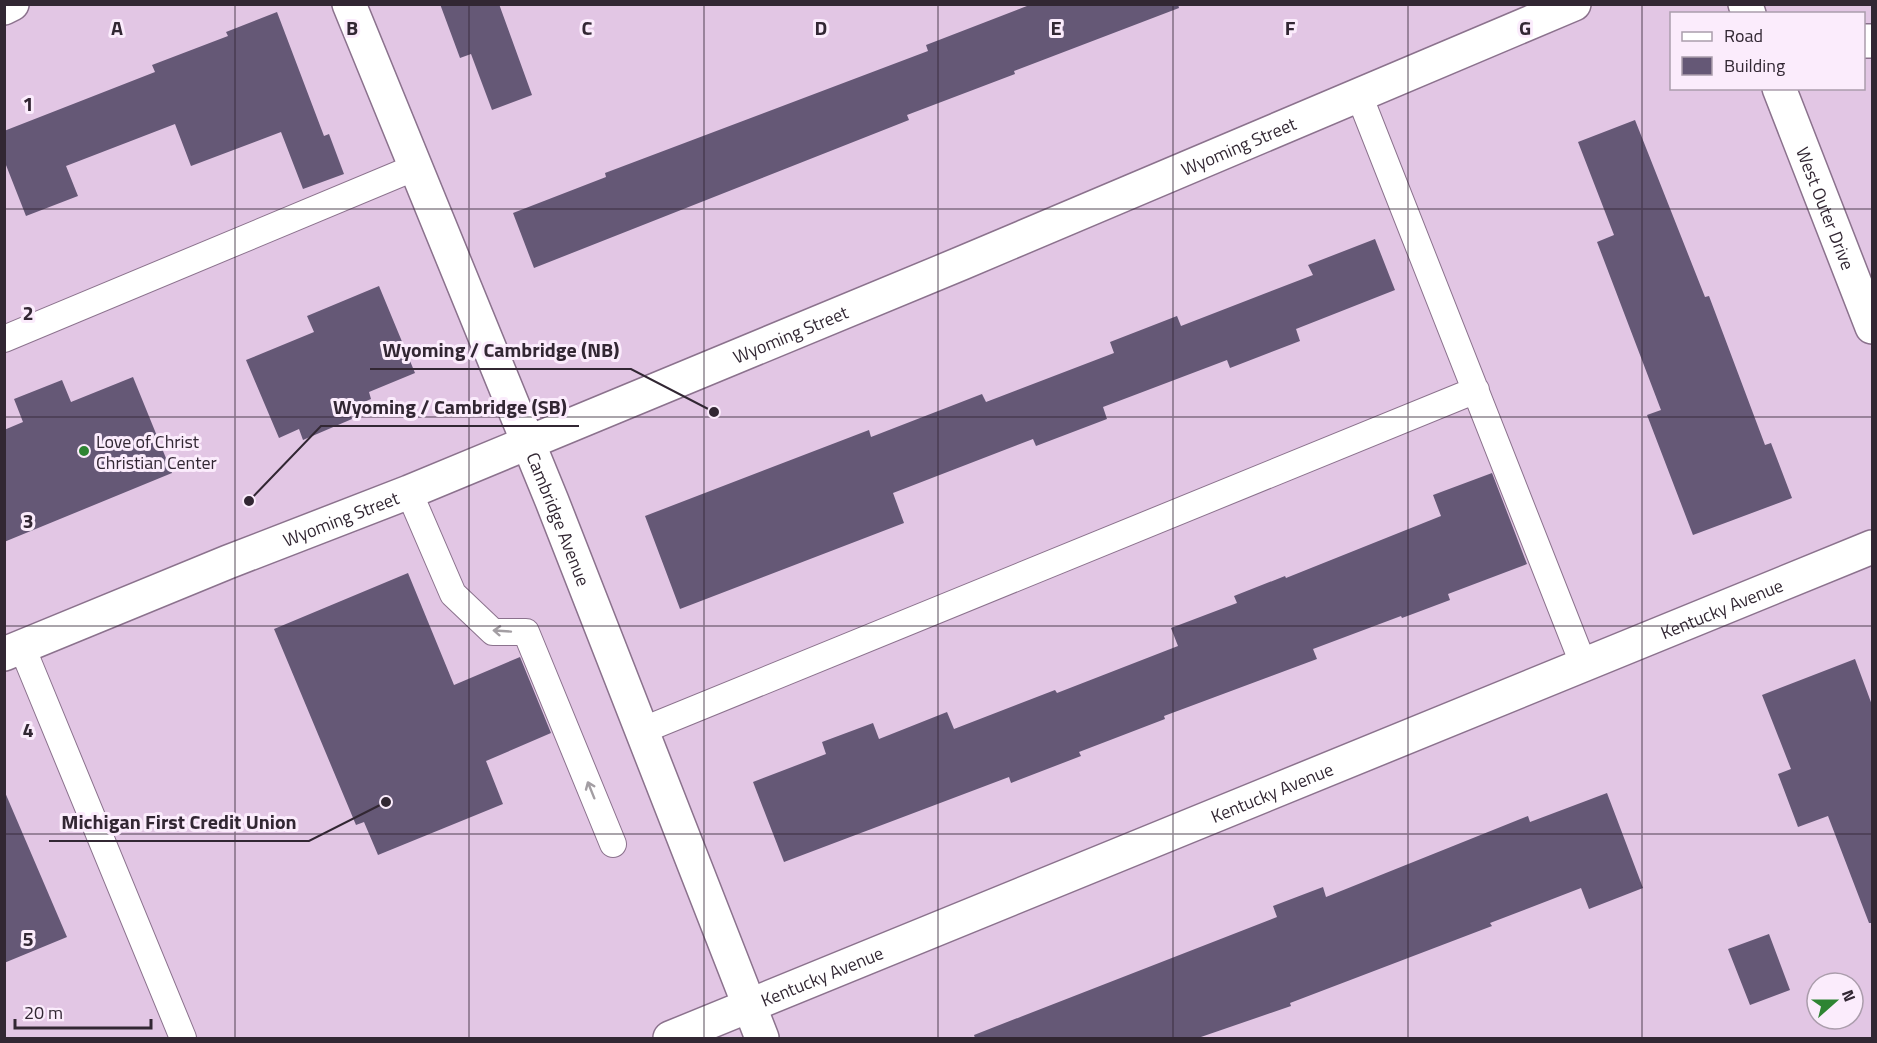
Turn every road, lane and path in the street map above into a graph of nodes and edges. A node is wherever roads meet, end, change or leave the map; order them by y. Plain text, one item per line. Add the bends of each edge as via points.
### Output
1 (12, 4) edge
2 (349, 4) edge
3 (1574, 4) edge
4 (4, 8) edge
5 (1780, 90) edge
6 (1799, 90) edge
7 (1359, 95) junction
8 (1793, 123) junction
9 (416, 167) junction
10 (1872, 327) edge
11 (4, 339) edge
12 (1476, 390) junction
13 (528, 441) junction
14 (409, 492) junction
15 (1872, 547) edge
16 (13, 650) edge
17 (1584, 666) junction
18 (641, 731) junction
19 (613, 844) dead end
20 (749, 1006) junction
21 (183, 1038) edge
22 (670, 1038) edge
23 (762, 1038) edge

1 - 4 street
2 - 9 street, Cambridge Avenue
3 - 7 street, Wyoming Street
5 - 8 street, West Outer Drive
6 - 8 street
7 - 12 lane
7 - 13 street, Wyoming Street
8 - 10 street, West Outer Drive
9 - 11 lane
9 - 13 street, Cambridge Avenue
12 - 17 lane
12 - 18 lane
13 - 14 street, Wyoming Street
13 - 18 street, Cambridge Avenue
14 - 16 street, Wyoming Street
19 -> 14 lane via 526,632 493,632 453,594
15 - 17 street, Kentucky Avenue
16 - 21 lane
17 - 20 street, Kentucky Avenue
18 - 20 street, Cambridge Avenue
20 - 22 street, Kentucky Avenue
20 - 23 street, Cambridge Avenue

